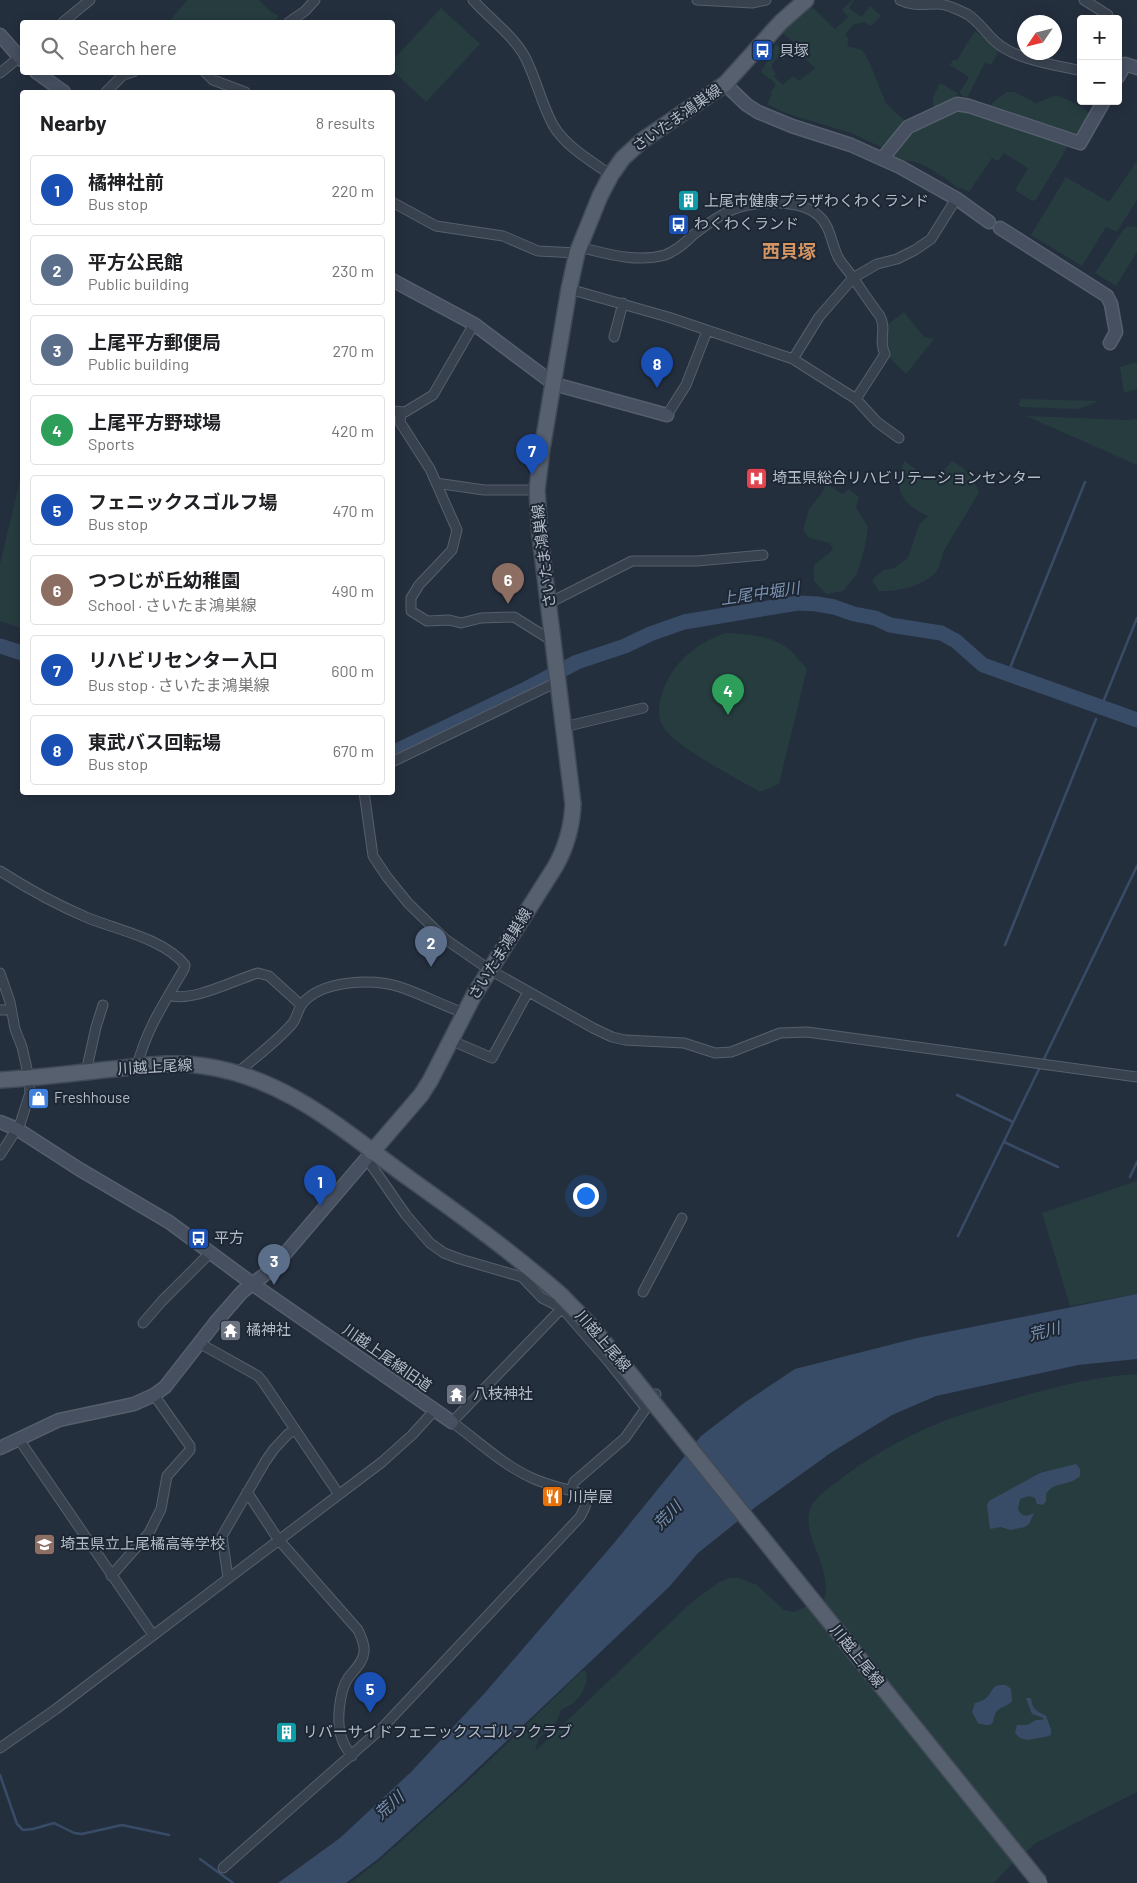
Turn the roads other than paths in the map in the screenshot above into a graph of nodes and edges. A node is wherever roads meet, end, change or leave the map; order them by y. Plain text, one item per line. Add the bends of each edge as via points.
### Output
1 (90, 0) edge
2 (314, 0) edge
3 (472, 0) edge
4 (696, 0) edge
5 (766, 0) edge
6 (806, 0) edge
7 (900, 0) edge
8 (1084, 0) edge
9 (1108, 15) dead end
10 (65, 20) edge
11 (292, 20) edge
12 (0, 35) edge
13 (20, 56) edge
14 (20, 59) edge
15 (1137, 68) edge
16 (1077, 70) edge
17 (1122, 70) edge
18 (0, 73) edge
19 (40, 75) edge
20 (123, 75) edge
21 (208, 75) edge
22 (725, 84) junction
23 (61, 90) edge
24 (108, 90) edge
25 (240, 90) edge
26 (1102, 105) edge
27 (882, 159) junction
28 (611, 175) junction
29 (956, 199) junction
30 (395, 204) edge
31 (578, 250) junction
32 (853, 278) junction
33 (395, 282) edge
34 (569, 289) junction
35 (623, 304) junction
36 (474, 324) junction
37 (707, 331) junction
38 (614, 338) dead end
39 (1110, 343) dead end
40 (793, 359) junction
41 (554, 384) junction
42 (856, 399) junction
43 (397, 411) edge
44 (667, 415) joint
45 (899, 438) dead end
46 (436, 483) junction
47 (537, 490) junction
48 (763, 555) dead end
49 (550, 603) junction
50 (554, 642) junction
51 (558, 675) junction
52 (643, 708) dead end
53 (564, 727) junction
54 (395, 760) edge
55 (364, 795) edge
56 (0, 871) edge
57 (490, 970) junction
58 (0, 973) edge
59 (528, 992) junction
60 (169, 995) junction
61 (103, 1005) dead end
62 (302, 1005) junction
63 (0, 1010) edge
64 (10, 1010) junction
65 (464, 1013) junction
66 (450, 1040) junction
67 (137, 1066) junction
68 (86, 1072) junction
69 (238, 1072) junction
70 (1137, 1077) edge
71 (29, 1078) junction
72 (0, 1080) edge
73 (0, 1122) edge
74 (17, 1129) junction
75 (0, 1155) edge
76 (369, 1155) junction
77 (682, 1218) dead end
78 (210, 1253) junction
79 (252, 1284) junction
80 (643, 1292) dead end
81 (561, 1301) junction
82 (143, 1323) dead end
83 (199, 1343) junction
84 (656, 1394) dead end
85 (154, 1395) junction
86 (645, 1407) junction
87 (434, 1411) junction
88 (452, 1422) junction
89 (295, 1430) junction
90 (18, 1438) junction
91 (0, 1448) edge
92 (571, 1490) junction
93 (247, 1492) junction
94 (338, 1494) junction
95 (278, 1540) junction
96 (111, 1576) junction
97 (228, 1578) junction
98 (152, 1634) junction
99 (0, 1748) edge
100 (352, 1756) junction
101 (223, 1868) dead end
102 (1040, 1883) edge

1 - 10 street
2 - 11 street
3 - 28 street via 509,36 524,56 553,126 578,151
4 - 5 street via 752,3
6 - 22 main road, さいたま鴻巣線 via 781,22
7 - 16 street via 920,6 939,4 967,14 1008,51
8 - 9 street
12 - 13 street
14 - 18 street
15 - 17 street via 1125,64
19 - 23 street
20 - 24 street
21 - 25 street
22 - 27 street via 747,105 772,119 851,145
22 - 28 main road, さいたま鴻巣線 via 642,140
26 - 27 street via 1080,143 956,104 908,127
27 - 29 street
28 - 31 main road, さいたま鴻巣線
29 - 32 street via 931,238 903,256 877,264
29 - 39 street via 1107,296 1116,332
30 - 31 street via 436,226 503,236 538,251
31 - 32 street via 621,257 655,257 672,252 726,211 764,203 796,205 817,214 824,222 838,257
31 - 34 main road, さいたま鴻巣線
32 - 40 street via 819,317
32 - 42 street via 884,324 881,341 885,354
33 - 36 street
34 - 35 street
34 - 41 main road, さいたま鴻巣線
35 - 37 street
35 - 38 street
36 - 41 street
36 - 43 street via 433,395 405,412
37 - 40 street
37 - 44 street via 686,385
40 - 42 street
41 - 44 street
41 - 47 main road, さいたま鴻巣線
42 - 45 street via 877,422
43 - 46 street via 400,422
46 - 47 street via 484,490
46 - 50 street via 457,530 452,550 411,598 411,612 427,622 449,620 461,623 481,618 514,617
47 - 49 main road, さいたま鴻巣線
48 - 49 street via 696,561 632,561
49 - 50 main road, さいたま鴻巣線
50 - 51 main road, さいたま鴻巣線
51 - 53 main road, さいたま鴻巣線
51 - 54 street
52 - 53 street
53 - 57 main road, さいたま鴻巣線 via 574,804 569,835 555,867
55 - 57 street via 373,856 387,877 408,904 445,939
56 - 60 street via 54,902 168,951 185,965
57 - 59 street
57 - 65 main road, さいたま鴻巣線
58 - 64 street
59 - 66 street via 492,1058
59 - 70 street via 612,1037 684,1043 715,1053 731,1052 780,1033 807,1032
60 - 62 street via 176,998 195,996 258,973 268,976
60 - 67 street via 144,1042
61 - 68 street
62 - 65 street via 328,987 376,983 398,987
62 - 69 street via 291,1025
63 - 64 street
64 - 71 street
65 - 66 main road, さいたま鴻巣線
66 - 76 main road, さいたま鴻巣線 via 421,1095
67 - 68 main road, 川越上尾線
67 - 69 main road, 川越上尾線 via 185,1064
68 - 71 main road, 川越上尾線
69 - 76 main road, 川越上尾線 via 262,1080 300,1100
71 - 72 main road, 川越上尾線
71 - 74 street via 30,1093
73 - 74 street
74 - 75 street
74 - 78 street, 川越上尾線旧道 via 156,1214
76 - 79 street via 279,1261
76 - 81 main road, 川越上尾線 via 504,1247
76 - 81 street via 406,1215 438,1249 470,1263 522,1277 542,1298
77 - 80 street
78 - 79 street, 川越上尾線旧道
78 - 82 street
79 - 83 street
79 - 87 street, 川越上尾線旧道
81 - 86 street
81 - 88 street
81 - 102 main road, 川越上尾線, bridge via 590,1324 620,1360
83 - 85 street via 173,1378
83 - 89 street via 258,1376
84 - 86 street
85 - 90 street via 118,1408 74,1415
85 - 96 street via 190,1450 167,1476 161,1508 149,1532
86 - 92 street via 625,1438 574,1482
87 - 88 street, 川越上尾線旧道
87 - 94 street via 382,1462
88 - 92 street, 川越上尾線旧道 via 528,1476
89 - 93 street via 274,1449
89 - 94 street
90 - 91 street
90 - 96 street
92 - 100 street, 川越上尾線旧道 via 585,1495 587,1500 570,1528 409,1701
93 - 95 street
93 - 97 street via 222,1536
94 - 95 street
95 - 97 street
95 - 100 street via 358,1630 364,1644 361,1662 343,1688 339,1712 341,1738
96 - 98 street
97 - 98 street
98 - 99 street
100 - 101 street

